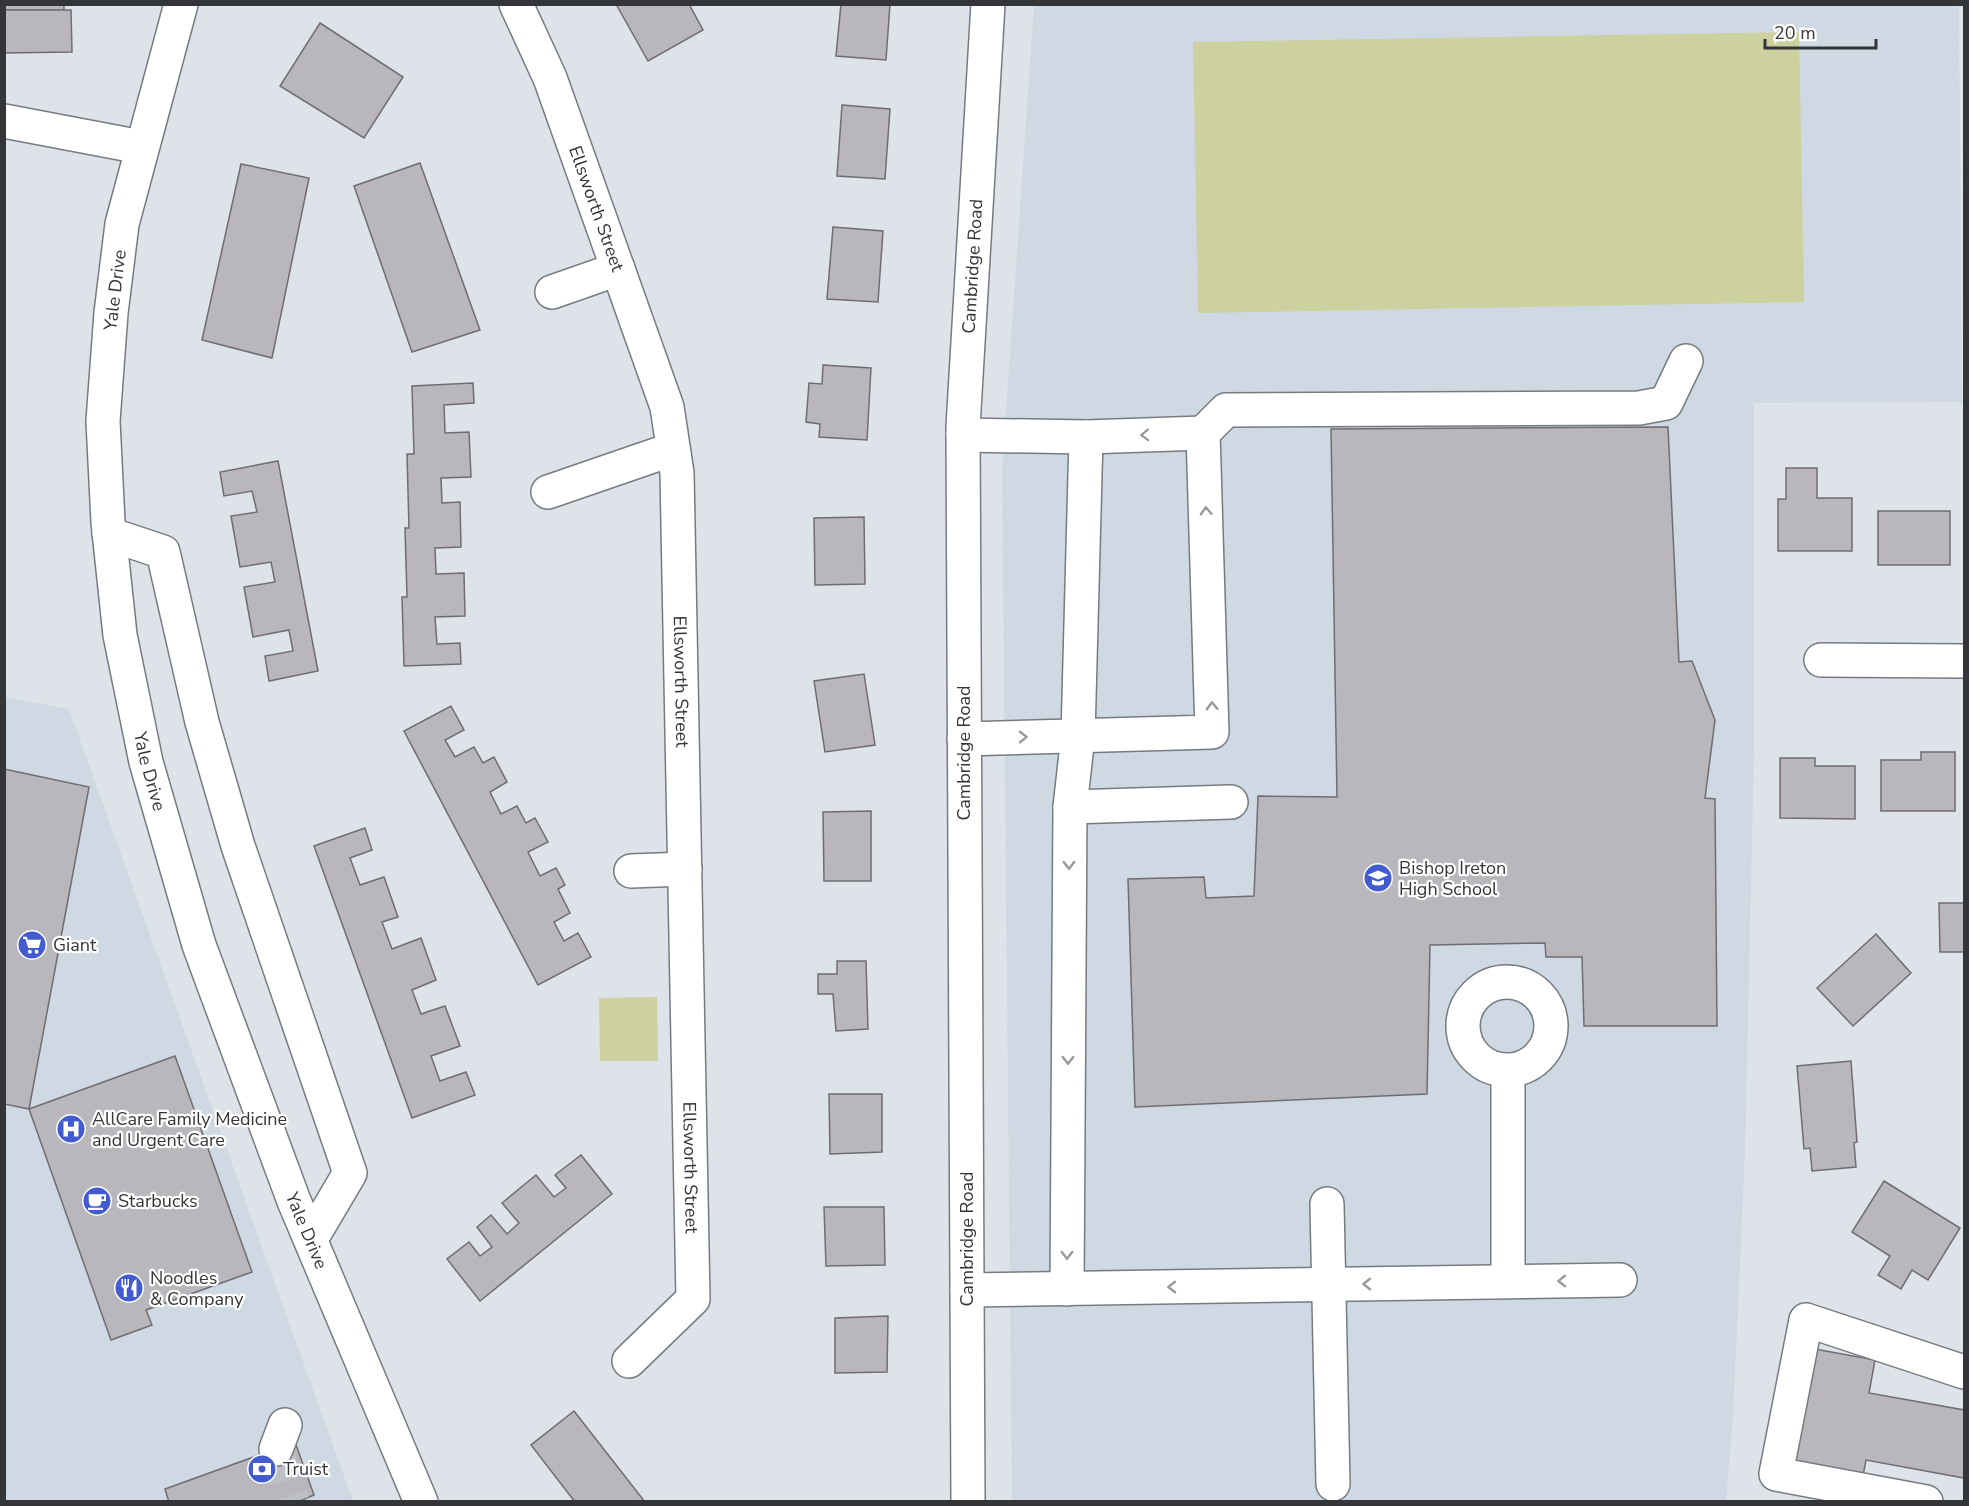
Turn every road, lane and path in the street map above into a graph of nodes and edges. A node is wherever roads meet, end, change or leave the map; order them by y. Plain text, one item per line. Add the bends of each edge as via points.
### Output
1 (181, 4) edge
2 (516, 4) edge
3 (987, 4) edge
4 (4, 121) edge
5 (141, 147) junction
6 (618, 269) junction
7 (552, 292) dead end
8 (1686, 360) dead end
9 (1203, 433) junction
10 (963, 435) junction
11 (1086, 437) junction
12 (673, 449) junction
13 (548, 492) dead end
14 (109, 534) junction
15 (1821, 660) dead end
16 (1965, 661) edge
17 (1078, 736) junction
18 (964, 739) junction
19 (1231, 802) dead end
20 (1070, 807) junction
21 (685, 869) junction
22 (632, 871) dead end
23 (1509, 1071) dead end
24 (1327, 1204) dead end
25 (310, 1239) junction
26 (1620, 1280) dead end
27 (1508, 1281) junction
28 (1329, 1285) junction
29 (1067, 1289) junction
30 (967, 1290) junction
31 (629, 1361) dead end
32 (1965, 1372) edge
33 (1333, 1484) dead end
34 (421, 1502) edge
35 (968, 1502) edge
36 (1926, 1502) edge

1 - 5 street, Yale Drive
2 - 6 street, Ellsworth Street via 550,78
3 - 10 street, Cambridge Road
4 - 5 street
5 - 14 street, Yale Drive via 122,224 110,324 103,421
6 - 7 street
6 - 12 street, Ellsworth Street via 666,406
8 - 9 street via 1666,403 1639,408 1226,410
9 -> 11 street
17 -> 9 street via 1212,732
10 - 11 street
10 - 18 street, Cambridge Road
11 - 17 street
12 - 13 street
12 - 21 street, Ellsworth Street via 677,473
14 - 25 street, Yale Drive via 120,635 146,762 183,892 199,945
14 - 25 street via 163,552 202,722 238,846 350,1173
15 - 16 street
18 -> 17 street
17 - 20 street
18 - 30 street, Cambridge Road
19 - 20 street
20 -> 29 street
21 - 22 street
21 - 31 street, Ellsworth Street via 693,1299
23 - 27 street
24 - 28 street
25 - 34 street, Yale Drive
26 -> 27 street
27 -> 28 street
28 -> 29 street
28 - 33 street
29 - 30 street
30 - 35 street, Cambridge Road
32 - 36 street via 1806,1320 1776,1474

